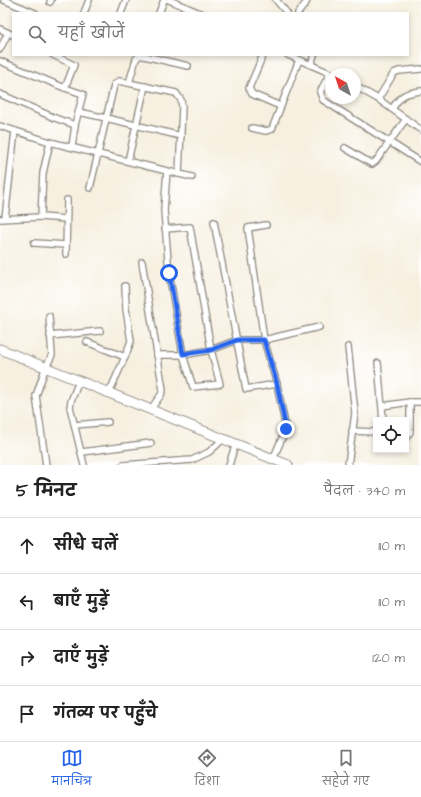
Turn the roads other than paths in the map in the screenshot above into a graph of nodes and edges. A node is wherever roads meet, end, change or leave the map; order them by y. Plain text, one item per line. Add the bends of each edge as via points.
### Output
1 (4, 0) edge
2 (90, 0) edge
3 (126, 0) edge
4 (164, 0) edge
5 (168, 0) edge
6 (276, 0) edge
7 (307, 0) edge
8 (33, 12) edge
9 (84, 12) edge
10 (121, 12) edge
11 (159, 12) edge
12 (198, 12) edge
13 (286, 12) edge
14 (299, 12) edge
15 (0, 29) edge
16 (10, 34) edge
17 (0, 49) edge
18 (55, 56) edge
19 (139, 56) edge
20 (147, 56) edge
21 (263, 56) edge
22 (290, 56) edge
23 (314, 56) edge
24 (299, 60) junction
25 (0, 61) edge
26 (311, 65) junction
27 (188, 66) dead end
28 (421, 68) edge
29 (325, 70) edge
30 (130, 83) junction
31 (325, 84) edge
32 (145, 86) junction
33 (65, 88) junction
34 (361, 89) edge
35 (421, 91) edge
36 (0, 94) edge
37 (378, 99) junction
38 (325, 101) edge
39 (329, 104) edge
40 (280, 106) junction
41 (392, 109) junction
42 (78, 112) junction
43 (106, 118) junction
44 (406, 119) junction
45 (76, 125) junction
46 (0, 126) edge
47 (136, 126) junction
48 (252, 128) dead end
49 (15, 130) junction
50 (421, 130) edge
51 (181, 136) junction
52 (50, 142) junction
53 (389, 142) junction
54 (72, 147) junction
55 (344, 148) dead end
56 (98, 153) junction
57 (128, 161) junction
58 (421, 162) edge
59 (168, 171) junction
60 (179, 174) junction
61 (192, 177) dead end
62 (90, 188) dead end
63 (67, 200) dead end
64 (41, 217) junction
65 (2, 218) edge
66 (66, 219) junction
67 (214, 222) dead end
68 (266, 225) dead end
69 (165, 230) junction
70 (34, 243) dead end
71 (66, 245) junction
72 (66, 254) dead end
73 (142, 262) dead end
74 (125, 286) dead end
75 (49, 316) dead end
76 (319, 327) dead end
77 (100, 331) dead end
78 (50, 336) junction
79 (237, 340) junction
80 (264, 340) junction
81 (87, 342) dead end
82 (348, 347) dead end
83 (0, 349) edge
84 (211, 350) junction
85 (183, 354) junction
86 (0, 355) edge
87 (157, 356) junction
88 (125, 357) junction
89 (378, 362) dead end
90 (45, 370) junction
91 (277, 384) junction
92 (77, 386) junction
93 (109, 393) junction
94 (410, 402) junction
95 (421, 402) edge
96 (382, 406) junction
97 (150, 410) junction
98 (383, 417) edge
99 (108, 422) dead end
100 (75, 425) junction
101 (352, 431) junction
102 (373, 432) edge
103 (409, 434) edge
104 (151, 443) dead end
105 (219, 443) junction
106 (234, 449) junction
107 (82, 452) junction
108 (192, 462) edge
109 (273, 462) edge
110 (165, 463) edge
111 (140, 464) edge
112 (46, 465) edge
113 (84, 465) edge
114 (123, 465) edge
115 (229, 465) edge
116 (288, 465) edge
117 (348, 465) edge

1 - 8 street
2 - 9 street
3 - 10 street
4 - 11 street
5 - 12 street
6 - 13 street
7 - 14 street
15 - 16 street
16 - 17 street
18 - 33 street via 74,65
19 - 30 street
20 - 27 street
21 - 40 street via 249,92
22 - 24 street
23 - 26 street
24 - 26 street
24 - 40 street
25 - 33 street
26 - 29 street
28 - 37 street via 394,74
30 - 32 street
30 - 43 street via 120,81 114,85
31 - 38 street via 320,92
32 - 47 street
32 - 51 street via 179,95 182,107
33 - 42 street via 83,94
34 - 37 street
35 - 41 street via 405,94
36 - 45 street
37 - 41 street
39 - 53 street
40 - 48 street via 272,129 266,131
41 - 44 street
42 - 43 street
42 - 45 street
43 - 47 street
43 - 56 street
44 - 50 street
44 - 53 street
45 - 54 street
46 - 49 street
47 - 51 street
47 - 57 street
49 - 52 street
49 - 65 street
51 - 60 street
52 - 54 street
52 - 64 street via 43,173
53 - 55 street via 372,164
53 - 58 street
54 - 56 street
56 - 57 street
56 - 62 street
57 - 59 street
59 - 60 street
59 - 69 street
60 - 61 street
63 - 66 street
64 - 65 street
64 - 66 street
66 - 71 street
67 - 79 street
68 - 80 street via 248,228
69 - 84 street via 190,227
69 - 85 street via 169,273
70 - 71 street
71 - 72 street
73 - 87 street
74 - 88 street via 131,341
75 - 78 street
76 - 80 street
77 - 78 street
78 - 90 street via 52,355
79 - 80 street
79 - 84 street
79 - 91 street via 246,389
80 - 91 street
81 - 88 street
82 - 101 street via 355,413
83 - 90 highway
84 - 85 street
84 - 85 street via 220,384 193,387
85 - 87 street
86 - 90 highway
87 - 97 street via 163,390
88 - 93 street
89 - 96 street
90 - 92 highway
90 - 93 highway
90 - 112 street via 36,396
91 - 109 street via 286,429
92 - 100 street via 70,407
92 - 105 highway
93 - 97 highway
94 - 95 street
94 - 96 street
94 - 103 street
96 - 98 street
97 - 109 highway
99 - 100 street
100 - 107 street
101 - 102 street
101 - 117 street
104 - 107 street
105 - 106 highway
105 - 108 street
106 - 109 highway
106 - 115 street
107 - 113 street
108 - 110 street
109 - 116 highway
110 - 111 street
111 - 114 street

